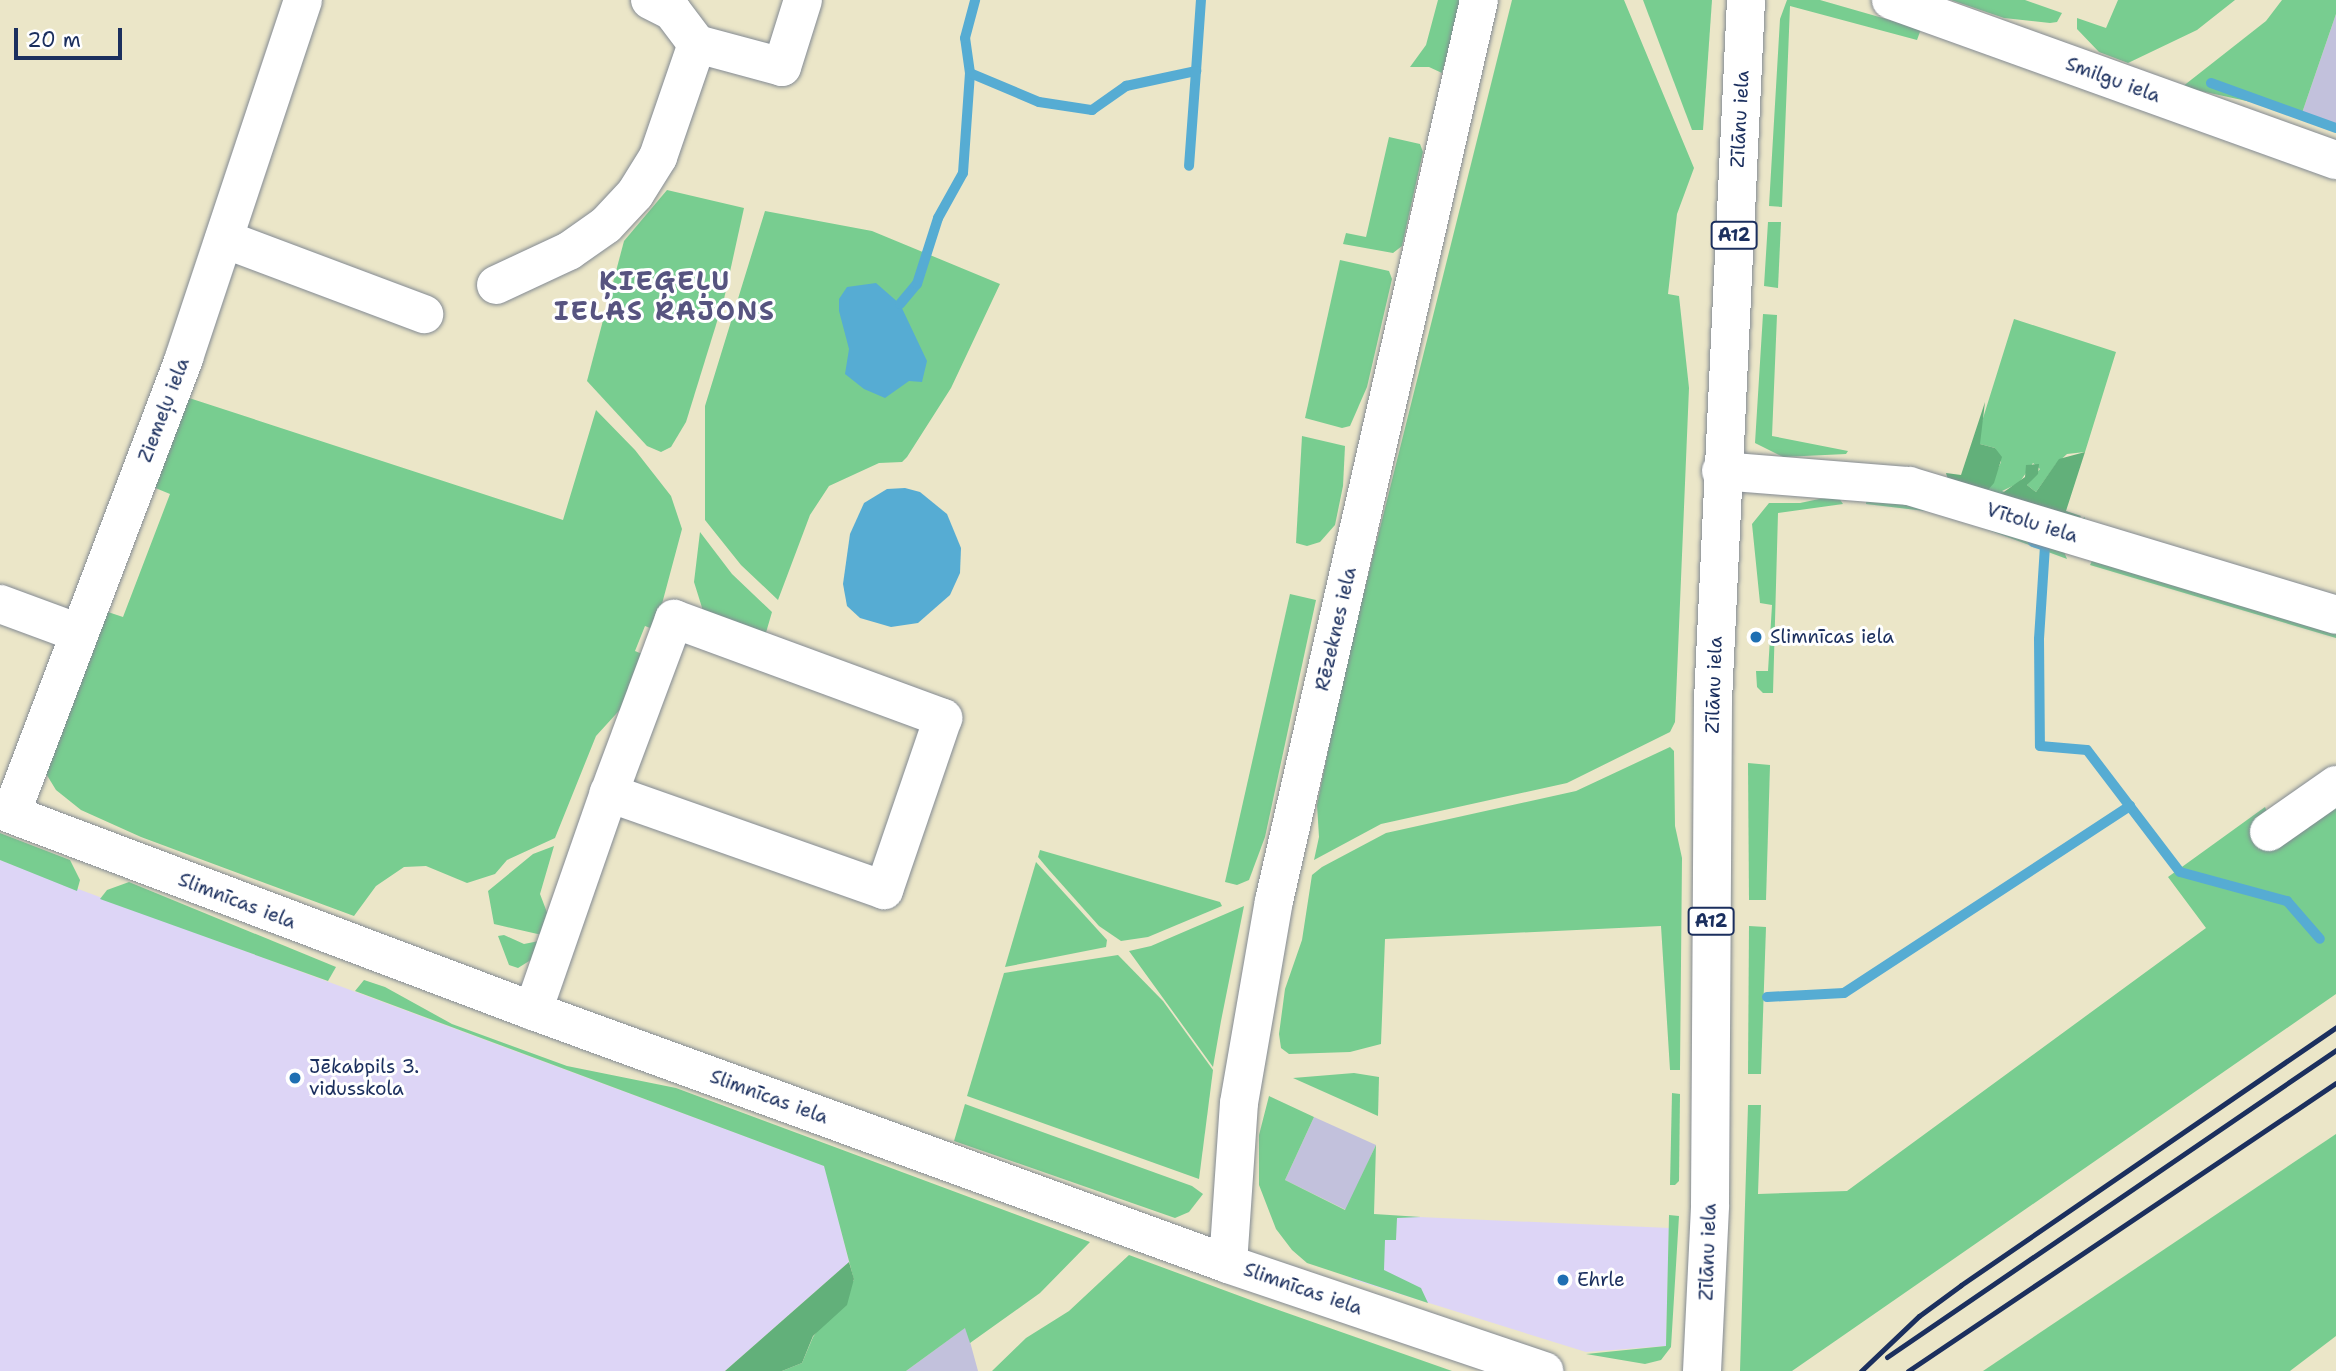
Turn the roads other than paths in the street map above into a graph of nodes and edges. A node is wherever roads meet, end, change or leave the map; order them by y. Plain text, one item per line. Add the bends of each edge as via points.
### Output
1 (303, 0) edge
2 (650, 0) edge
3 (803, 0) edge
4 (1479, 0) edge
5 (1746, 0) edge
6 (1891, 0) edge
7 (697, 44) junction
8 (2336, 160) edge
9 (224, 239) junction
10 (496, 285) dead end
11 (424, 314) dead end
12 (1721, 471) junction
13 (0, 604) edge
14 (2336, 615) edge
15 (79, 633) junction
16 (2336, 785) edge
17 (608, 793) junction
18 (5, 812) edge
19 (2269, 832) dead end
20 (533, 1012) junction
21 (1228, 1264) junction
22 (1544, 1371) edge
23 (1702, 1371) edge

1 - 9 main road, Ziemeļu iela
2 - 7 main road via 672,11
3 - 7 main road via 782,67
4 - 21 main road, Rēzeknes iela via 1274,901 1239,1102
5 - 12 main road, Zīlānu iela / A12
6 - 8 main road, Smilgu iela
7 - 10 main road via 658,157 635,194 606,225 569,251
9 - 11 main road
9 - 15 main road, Ziemeļu iela via 184,358
12 - 14 main road, Vītolu iela via 1909,486
12 - 23 main road, Zīlānu iela / A12 via 1712,737 1710,1205
13 - 15 main road
15 - 18 main road, Ziemeļu iela
16 - 19 main road
17 - 17 main road via 884,890 943,718 674,620
17 - 20 main road
18 - 20 main road, Slimnīcas iela
20 - 21 main road, Slimnīcas iela
21 - 22 main road, Slimnīcas iela

